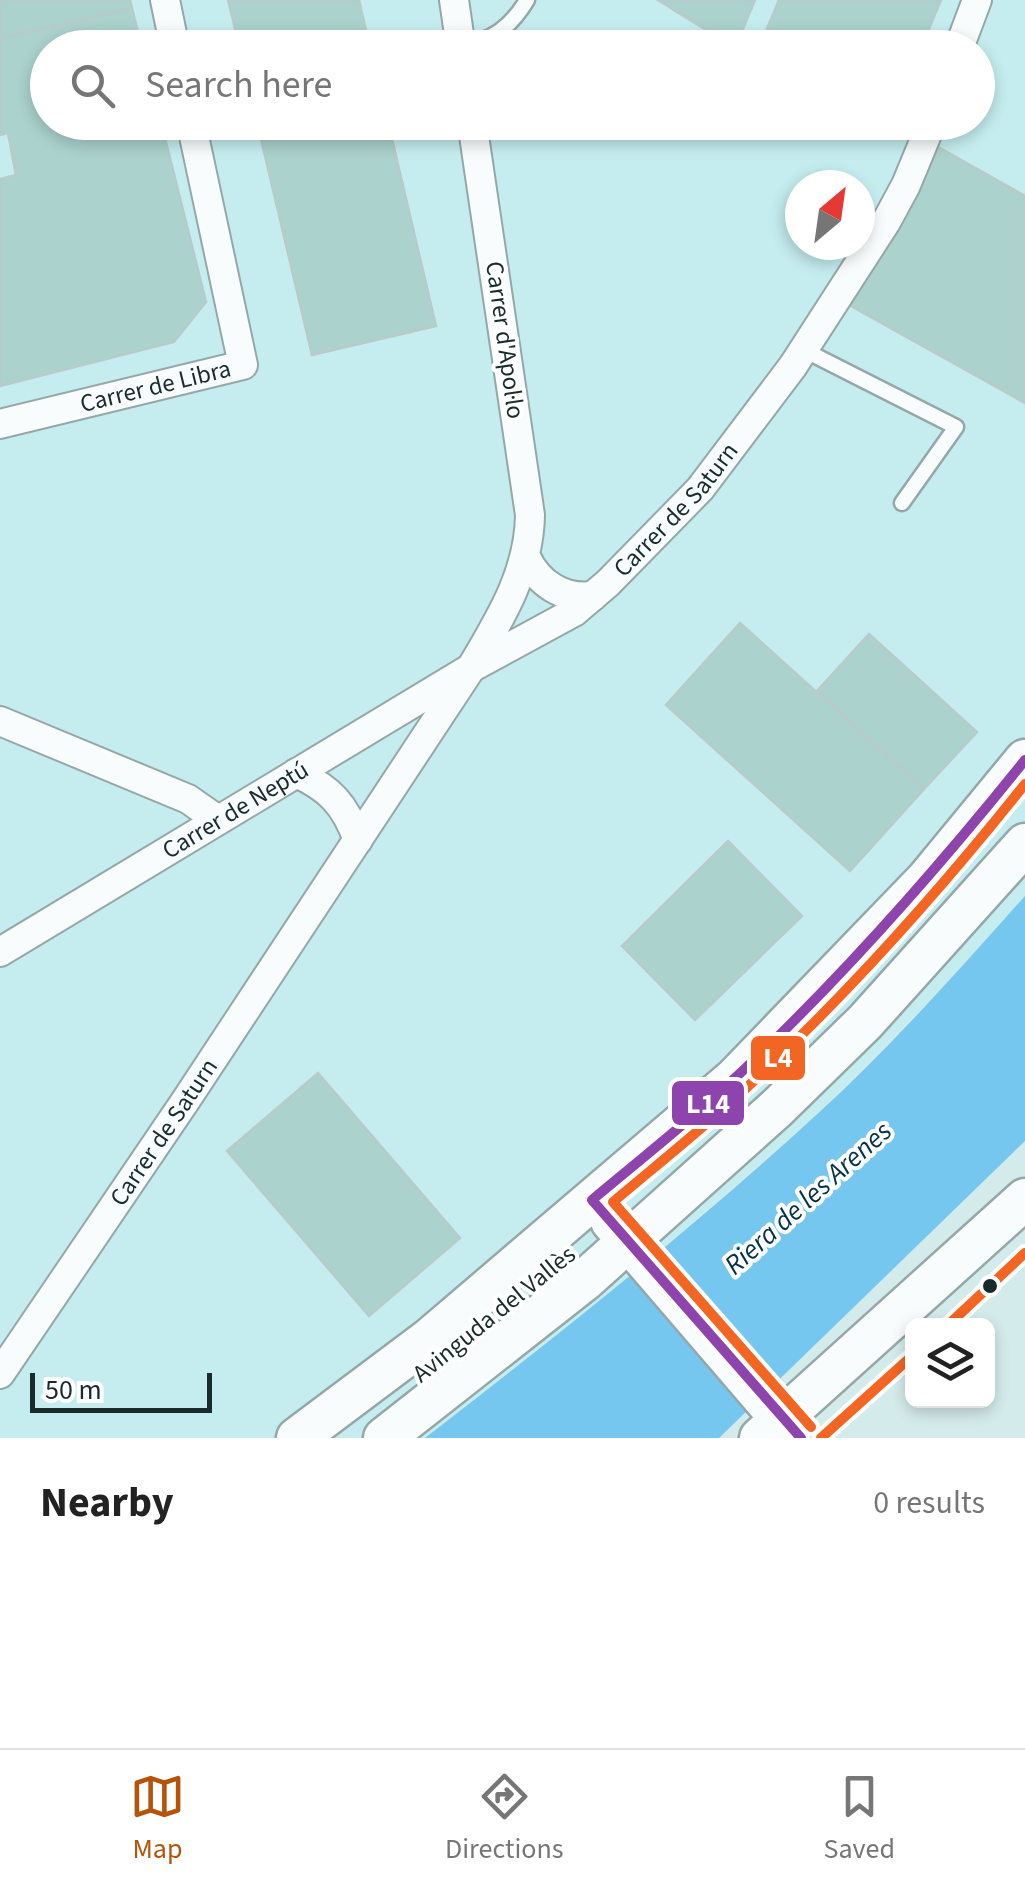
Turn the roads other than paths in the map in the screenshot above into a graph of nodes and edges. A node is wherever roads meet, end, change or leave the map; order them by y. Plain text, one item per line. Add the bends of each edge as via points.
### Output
1 (165, 0) edge
2 (454, 0) edge
3 (527, 0) edge
4 (977, 0) edge
5 (171, 30) edge
6 (458, 30) edge
7 (504, 30) edge
8 (966, 30) edge
9 (195, 140) edge
10 (475, 140) edge
11 (924, 140) edge
12 (804, 350) junction
13 (0, 424) edge
14 (902, 503) dead end
15 (526, 557) junction
16 (593, 596) junction
17 (471, 668) junction
18 (0, 720) edge
19 (1025, 760) edge
20 (296, 773) junction
21 (1025, 798) edge
22 (218, 820) junction
23 (358, 840) junction
24 (1025, 844) edge
25 (948, 872) junction
26 (0, 952) edge
27 (1025, 1198) edge
28 (610, 1220) junction
29 (1025, 1233) edge
30 (933, 1318) edge
31 (905, 1342) edge
32 (0, 1374) edge
33 (788, 1434) edge
34 (297, 1438) edge
35 (335, 1438) edge
36 (384, 1438) edge

1 - 5 street
2 - 6 street
3 - 7 lane
4 - 8 street
9 - 13 street, Carrer de Libra via 242,365
10 - 15 street, Carrer d'Apol·lo via 530,515
11 - 12 street, Carrer de Saturn via 886,222
12 - 14 lane via 956,427
12 - 16 street, Carrer de Saturn via 700,489
15 - 16 street via 554,589
15 - 17 street, Carrer d'Apol·lo
16 - 17 street, Carrer de Saturn
17 - 20 street, Carrer de Neptú
17 - 23 street, Carrer de Saturn
18 - 22 street via 188,800
19 - 25 main road
20 - 22 street, Carrer de Neptú
20 - 23 street via 336,796
21 - 25 main road
22 - 26 street, Carrer de Neptú
23 - 32 street, Carrer de Saturn
24 - 28 main road, Avinguda del Vallès via 865,1022
25 - 28 main road via 735,1078
27 - 33 main road
28 - 33 main road
28 - 34 main road via 429,1339
28 - 35 main road, Avinguda del Vallès
28 - 36 main road, Avinguda del Vallès via 522,1332
29 - 30 main road
31 - 33 main road

